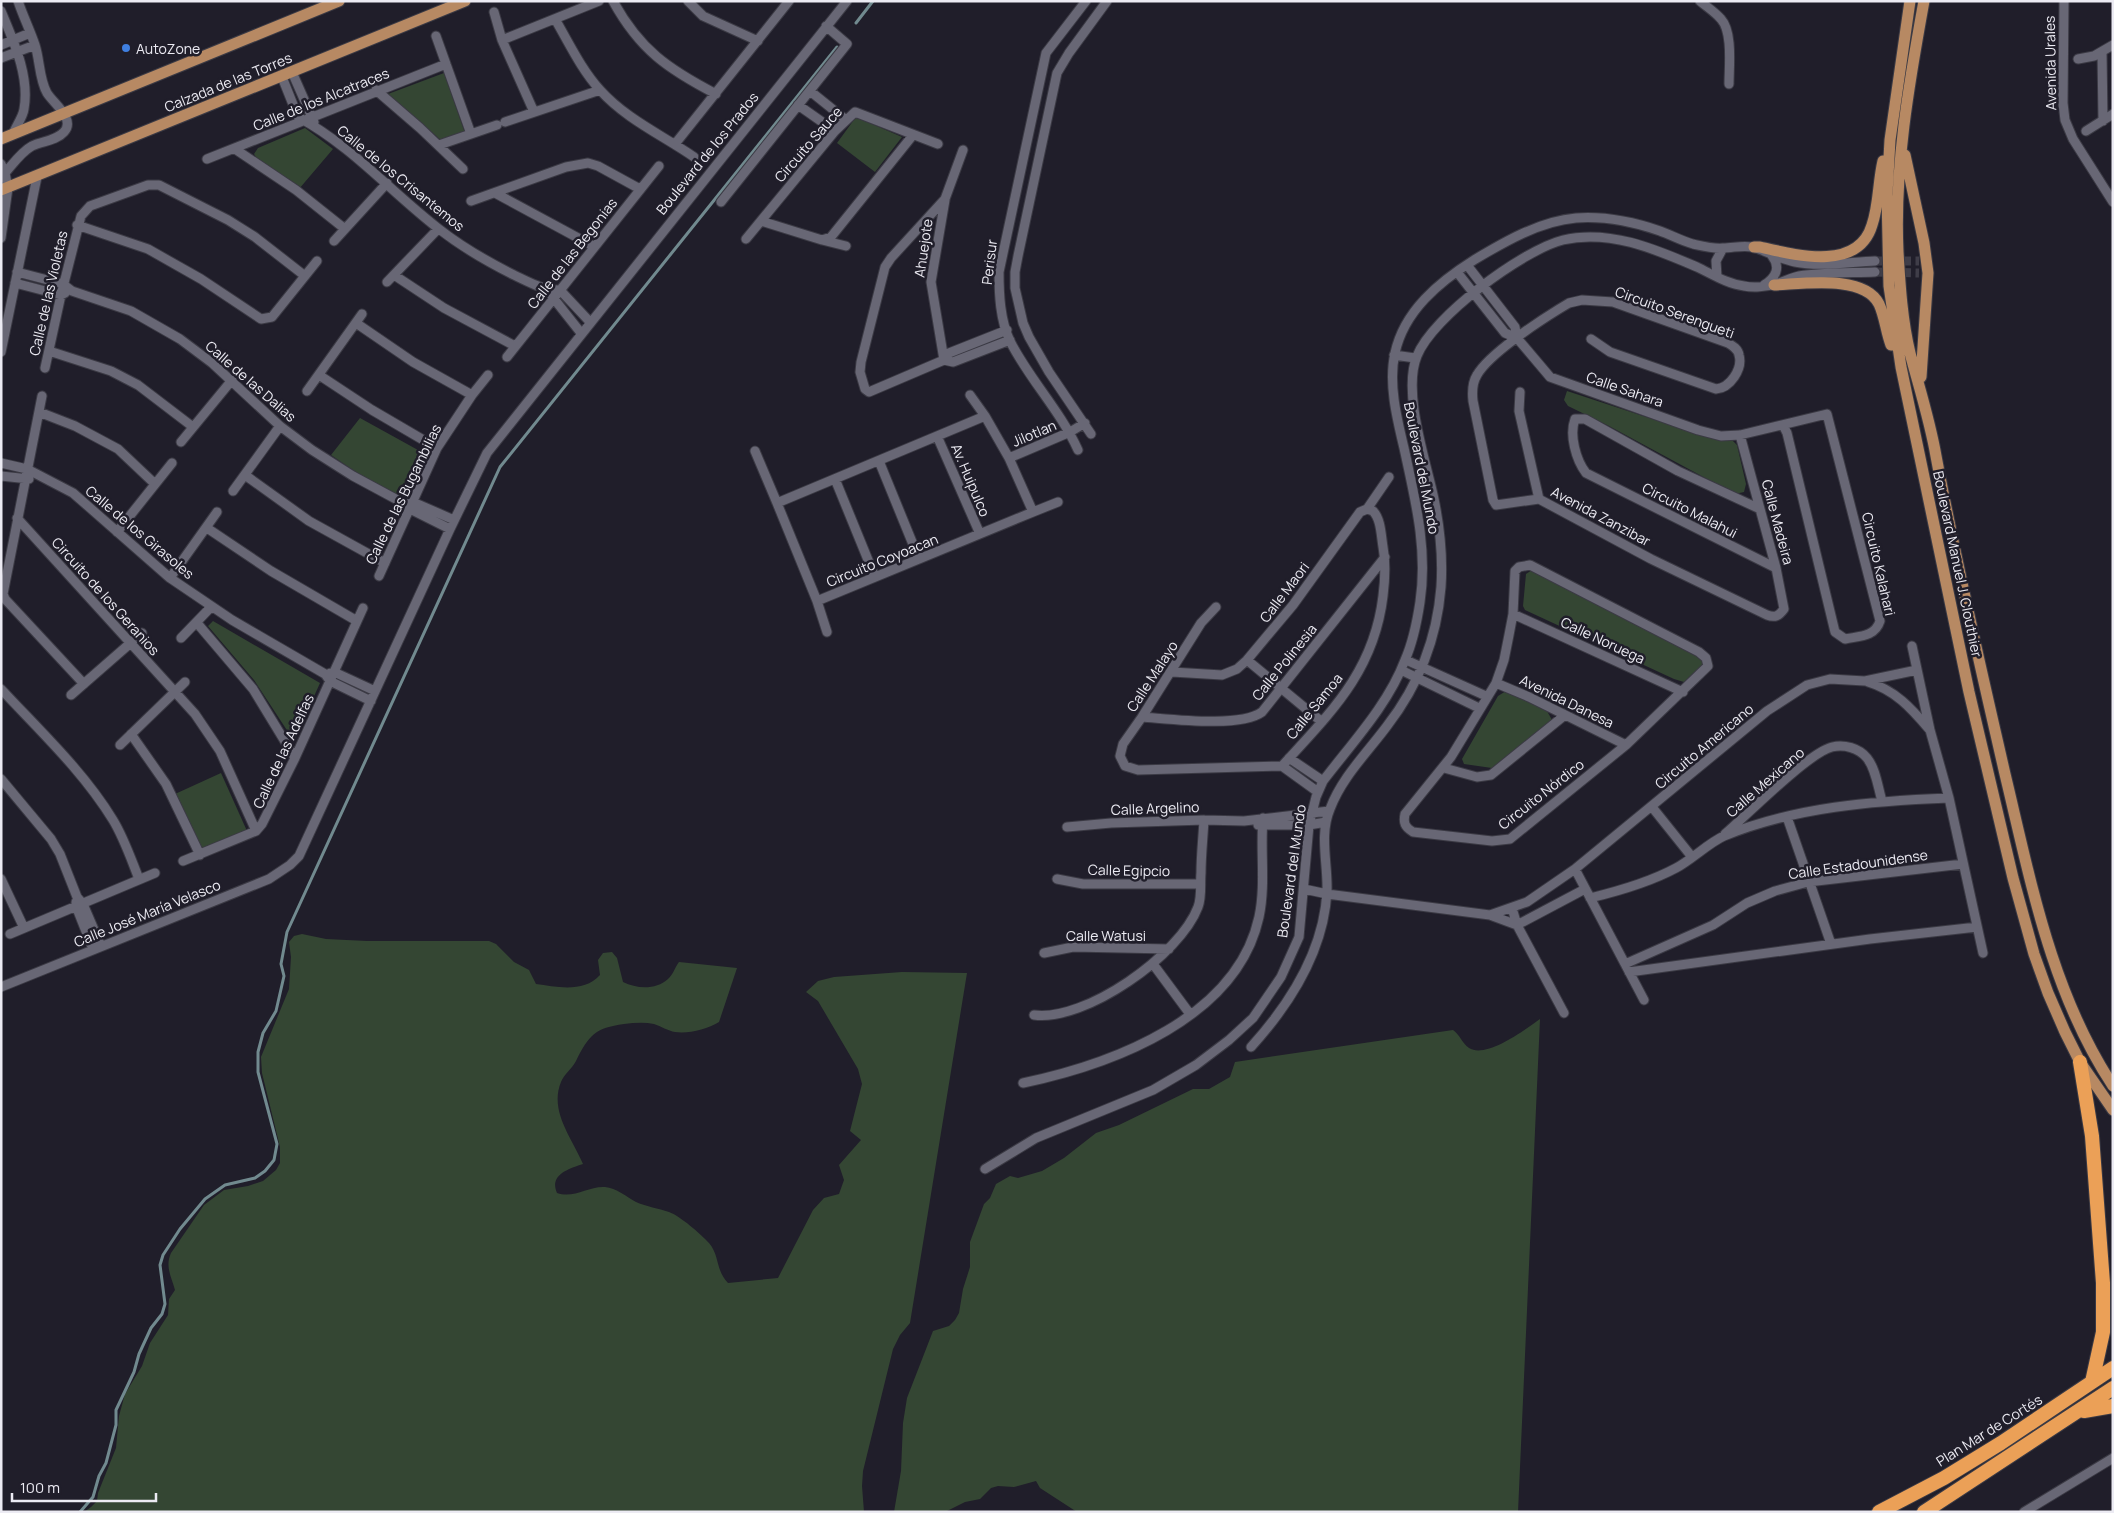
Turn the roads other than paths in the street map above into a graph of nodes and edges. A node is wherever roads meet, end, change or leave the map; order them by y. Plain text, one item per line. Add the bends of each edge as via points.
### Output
1 (18, 1) edge
2 (339, 1) edge
3 (465, 1) edge
4 (599, 1) edge
5 (613, 1) edge
6 (688, 1) edge
7 (789, 1) edge
8 (847, 1) edge
9 (1086, 1) edge
10 (1107, 1) edge
11 (1700, 1) edge
12 (1910, 1) edge
13 (1924, 1) edge
14 (2064, 1) edge
15 (1, 11) edge
16 (494, 12) dead end
17 (555, 19) junction
18 (826, 26) junction
19 (30, 33) junction
20 (436, 36) dead end
21 (13, 40) junction
22 (502, 40) junction
23 (758, 41) junction
24 (1, 45) edge
25 (35, 45) junction
26 (2113, 45) edge
27 (17, 52) junction
28 (2102, 52) junction
29 (1, 58) edge
30 (2078, 59) dead end
31 (446, 64) junction
32 (287, 74) junction
33 (1039, 80) junction
34 (1055, 83) junction
35 (1729, 84) dead end
36 (376, 90) junction
37 (600, 90) junction
38 (810, 91) junction
39 (716, 94) junction
40 (798, 105) junction
41 (534, 112) junction
42 (65, 114) junction
43 (2113, 114) edge
44 (846, 120) junction
45 (2103, 121) junction
46 (311, 122) junction
47 (835, 131) junction
48 (2086, 131) dead end
49 (13, 134) junction
50 (471, 134) junction
51 (913, 135) junction
52 (1, 139) edge
53 (1890, 140) junction
54 (675, 144) junction
55 (938, 144) dead end
56 (440, 145) junction
57 (1902, 145) junction
58 (236, 149) junction
59 (963, 150) dead end
60 (694, 158) dead end
61 (207, 159) dead end
62 (1, 164) edge
63 (659, 166) dead end
64 (463, 169) dead end
65 (5, 173) junction
66 (37, 176) junction
67 (387, 183) junction
68 (5, 189) edge
69 (640, 189) junction
70 (495, 193) junction
71 (2111, 197) edge
72 (945, 199) junction
73 (471, 201) dead end
74 (721, 202) dead end
75 (761, 221) junction
76 (77, 225) junction
77 (346, 229) junction
78 (438, 229) junction
79 (1, 238) edge
80 (746, 239) dead end
81 (822, 240) junction
82 (334, 241) dead end
83 (594, 246) junction
84 (846, 246) dead end
85 (1754, 247) junction
86 (1723, 248) junction
87 (1772, 256) junction
88 (317, 261) dead end
89 (1875, 261) tunnel mouth
90 (1468, 264) junction
91 (17, 272) junction
92 (1456, 272) junction
93 (1875, 272) tunnel mouth
94 (394, 275) junction
95 (305, 276) junction
96 (1717, 277) junction
97 (387, 282) dead end
98 (16, 283) junction
99 (63, 284) junction
100 (1769, 285) junction
101 (1485, 286) junction
102 (560, 290) junction
103 (72, 291) junction
104 (60, 295) junction
105 (551, 295) junction
106 (1473, 295) junction
107 (1504, 312) junction
108 (362, 314) dead end
109 (1494, 319) junction
110 (590, 322) junction
111 (356, 323) junction
112 (1007, 330) junction
113 (581, 333) junction
114 (1517, 338) junction
115 (1591, 339) dead end
116 (1010, 340) junction
117 (515, 346) junction
118 (49, 351) junction
119 (1, 352) edge
120 (1394, 355) junction
121 (507, 357) dead end
122 (1416, 358) junction
123 (944, 360) junction
124 (1901, 367) junction
125 (45, 368) dead end
126 (319, 375) junction
127 (488, 375) dead end
128 (232, 380) junction
129 (1921, 388) junction
130 (307, 392) dead end
131 (1520, 392) dead end
132 (472, 395) junction
133 (970, 395) dead end
134 (42, 396) dead end
135 (38, 412) junction
136 (985, 416) junction
137 (1085, 424) junction
138 (1783, 425) junction
139 (280, 426) junction
140 (193, 427) junction
141 (1070, 432) junction
142 (1091, 434) dead end
143 (1740, 435) junction
144 (937, 436) junction
145 (181, 442) dead end
146 (437, 448) junction
147 (1078, 450) dead end
148 (755, 451) dead end
149 (1009, 458) junction
150 (878, 461) junction
151 (172, 463) dead end
152 (1, 464) edge
153 (27, 469) junction
154 (245, 475) junction
155 (1, 476) edge
156 (39, 477) junction
157 (1389, 477) dead end
158 (835, 479) junction
159 (24, 480) junction
160 (155, 484) junction
161 (234, 491) dead end
162 (1539, 499) junction
163 (1058, 502) dead end
164 (777, 503) junction
165 (409, 505) junction
166 (1367, 509) junction
167 (1760, 509) junction
168 (217, 512) dead end
169 (1033, 512) junction
170 (17, 518) junction
171 (454, 520) junction
172 (207, 528) junction
173 (450, 528) junction
174 (117, 532) junction
175 (980, 534) junction
176 (1385, 557) junction
177 (919, 559) junction
178 (385, 563) junction
179 (1776, 568) junction
180 (379, 576) dead end
181 (170, 578) junction
182 (875, 578) junction
183 (816, 602) junction
184 (1216, 606) dead end
185 (211, 607) junction
186 (363, 608) dead end
187 (1513, 614) junction
188 (1779, 616) joint
189 (357, 621) junction
190 (197, 623) junction
191 (827, 632) dead end
192 (142, 633) dead end
193 (181, 638) dead end
194 (131, 643) junction
195 (1912, 646) dead end
196 (1247, 660) junction
197 (1406, 660) junction
198 (1422, 668) junction
199 (1401, 670) junction
200 (1917, 670) junction
201 (1172, 672) junction
202 (330, 676) junction
203 (1418, 678) junction
204 (1865, 681) junction
205 (185, 682) dead end
206 (1496, 682) junction
207 (84, 684) junction
208 (1281, 688) junction
209 (1, 689) edge
210 (375, 691) junction
211 (176, 692) junction
212 (1683, 692) junction
213 (71, 695) dead end
214 (1486, 696) junction
215 (370, 701) junction
216 (1479, 708) junction
217 (1564, 715) junction
218 (1142, 717) junction
219 (1322, 722) junction
220 (1930, 730) junction
221 (131, 734) junction
222 (1626, 744) junction
223 (120, 745) dead end
224 (295, 758) junction
225 (1289, 758) junction
226 (1282, 766) junction
227 (1444, 768) junction
228 (1, 779) edge
229 (1323, 781) junction
230 (1318, 792) junction
231 (1949, 798) junction
232 (1882, 801) junction
233 (1652, 807) junction
234 (1329, 811) junction
235 (1310, 814) junction
236 (1787, 817) junction
237 (1204, 820) junction
238 (1263, 822) junction
239 (1326, 822) junction
240 (1309, 825) junction
241 (1067, 827) dead end
242 (256, 831) junction
243 (1722, 837) junction
244 (200, 855) junction
245 (299, 856) joint
246 (1692, 857) junction
247 (183, 861) dead end
248 (1963, 864) junction
249 (1575, 869) junction
250 (155, 873) dead end
251 (1, 879) edge
252 (139, 879) junction
253 (1057, 879) dead end
254 (1808, 882) junction
255 (1200, 884) junction
256 (1304, 889) junction
257 (1585, 889) junction
258 (1327, 894) junction
259 (1590, 898) junction
260 (79, 902) junction
261 (1512, 908) junction
262 (1490, 915) junction
263 (1517, 925) junction
264 (1977, 927) junction
265 (24, 928) junction
266 (10, 934) dead end
267 (1831, 944) junction
268 (97, 948) junction
269 (1169, 949) junction
270 (1044, 953) dead end
271 (1983, 953) dead end
272 (1153, 964) junction
273 (1627, 968) junction
274 (1, 987) edge
275 (1644, 1000) dead end
276 (1564, 1013) dead end
277 (1190, 1014) junction
278 (1034, 1016) dead end
279 (1251, 1047) dead end
280 (2080, 1062) junction
281 (1023, 1083) dead end
282 (2113, 1086) edge
283 (2113, 1110) edge
284 (985, 1169) dead end
285 (2113, 1368) edge
286 (2092, 1382) junction
287 (2113, 1388) edge
288 (2113, 1406) edge
289 (2078, 1412) junction
290 (2113, 1458) edge
291 (2039, 1504) junction
292 (1879, 1512) edge
293 (1924, 1512) edge
294 (2024, 1512) edge
295 (2045, 1512) edge

1 - 19 street
2 - 42 main road
3 - 32 main road, Calzada de las Torres
4 - 17 street
5 - 39 street via 624,20 658,60 682,77
6 - 23 street via 703,16
7 - 23 street
8 - 18 street, Boulevard de los Prados
9 - 33 street, Perisur via 1050,45
10 - 34 street, Perisur via 1062,64
11 - 35 street via 1726,26
12 - 53 main road, Boulevard Manuel J. Clouthier
13 - 57 main road, Boulevard Manuel J. Clouthier
14 - 71 street, Avenida Urales via 2065,120 2073,139
15 - 21 street
16 - 22 street
17 - 22 street
17 - 37 street via 581,66
18 - 38 street via 847,44
18 - 110 street, Boulevard de los Prados
19 - 21 street
19 - 25 street
20 - 31 street
21 - 24 street
21 - 27 street
22 - 41 street
23 - 39 street
25 - 27 street
25 - 42 street via 43,85
26 - 28 street
27 - 29 street
27 - 49 street via 22,72 24,109
28 - 30 street
28 - 45 street
31 - 36 street, Calle de los Alcatraces
31 - 50 street
32 - 46 street, Calle de los Crisantemos via 297,116
32 - 66 main road, Calzada de las Torres
33 - 34 street
33 - 112 street, Perisur via 1000,267 999,297
34 - 137 street, Perisur via 1018,256 1015,288 1030,337
36 - 46 street, Calle de los Alcatraces
36 - 56 street
37 - 41 street
37 - 54 street via 635,120
38 - 40 street
38 - 44 street
39 - 54 street
40 - 47 street
40 - 74 street
41 - 50 street
42 - 49 main road
42 - 65 street via 67,127 64,132 32,146
43 - 45 street
44 - 47 street, Circuito Sauce
44 - 51 street, Circuito Sauce via 858,112
45 - 48 street
46 - 58 street, Calle de los Alcatraces
46 - 67 street, Calle de los Crisantemos
47 - 75 street, Circuito Sauce
49 - 52 main road
50 - 56 street
51 - 55 street, Circuito Sauce
51 - 81 street via 831,237
53 - 85 main road via 1878,184 1872,226 1858,246 1845,254 1822,256
53 - 124 main road, Boulevard Manuel J. Clouthier via 1887,194 1889,276
54 - 60 street
56 - 64 street
57 - 129 main road via 1924,273
57 - 129 main road, Boulevard Manuel J. Clouthier via 1897,222 1901,295 1910,351
58 - 61 street, Calle de los Alcatraces
58 - 77 street
59 - 72 street
62 - 65 street
63 - 69 street, Calle de las Begonias
65 - 68 street
66 - 68 main road, Calzada de las Torres
66 - 91 street
67 - 77 street
67 - 78 street, Calle de los Crisantemos
68 - 79 street
69 - 70 street via 598,166 588,164 566,167
69 - 83 street, Calle de las Begonias
70 - 73 street
70 - 83 street
72 - 123 street, Ahuejote via 931,282
72 - 123 street via 885,267 860,372 868,392
75 - 80 street, Circuito Sauce
75 - 81 street
76 - 95 street via 90,206 153,184 228,220
76 - 95 street via 154,253 201,279 261,319 272,317
76 - 99 street, Calle de las Violetas
77 - 82 street
78 - 94 street
78 - 105 street, Calle de los Crisantemos via 497,267
81 - 84 street
83 - 102 street, Calle de las Begonias
85 - 86 street, Boulevard del Mundo
85 - 87 street, Boulevard del Mundo
86 - 90 street, Boulevard del Mundo via 1692,244 1640,225 1608,219 1574,218 1518,236
86 - 96 street via 1716,261
87 - 89 street, Boulevard del Mundo via 1815,264
87 - 100 street via 1777,271
88 - 95 street
90 - 92 street, Boulevard del Mundo
90 - 101 street
91 - 98 street
91 - 99 street, Calle de las Dalias
92 - 106 street
92 - 120 street, Boulevard del Mundo via 1418,307 1407,322
93 - 100 street, Boulevard del Mundo via 1800,276
94 - 97 street
94 - 117 street via 444,308
96 - 100 street, Boulevard del Mundo via 1743,286
96 - 101 street, Boulevard del Mundo via 1644,246 1589,236 1566,239 1537,250
98 - 104 street
98 - 119 street
99 - 103 street, Calle de las Dalias
99 - 104 street, Calle de las Violetas
100 - 124 main road via 1835,284 1866,290 1879,305
101 - 106 street, Boulevard del Mundo
101 - 107 street
102 - 105 street, Calle de los Crisantemos
102 - 110 street
103 - 104 street
103 - 128 street, Calle de las Dalias via 131,311 180,339
104 - 118 street, Calle de las Violetas
105 - 113 street, Calle de los Crisantemos
105 - 117 street, Calle de las Begonias
106 - 109 street
106 - 122 street, Boulevard del Mundo via 1432,332
107 - 109 street
107 - 114 street via 1515,327
108 - 111 street
109 - 114 street via 1505,333
110 - 113 street, Boulevard de los Prados
111 - 126 street
111 - 132 street via 413,362
112 - 116 street, Perisur
112 - 123 street via 950,353
113 - 171 street, Boulevard de los Prados via 487,453
114 - 115 street, Circuito Serengueti via 1570,303 1596,300 1613,302 1728,343 1736,348 1740,363 1727,387 1716,389 1610,352
114 - 143 street, Calle Sahara via 1550,377 1705,432 1721,436
114 - 162 street, Avenida Zanzibar via 1478,373 1472,390 1473,401 1495,503 1499,506
116 - 123 street via 953,362
116 - 141 street, Perisur
117 - 121 street, Calle de las Begonias
118 - 125 street, Calle de las Violetas
118 - 140 street via 111,371 138,385
120 - 122 street
120 - 197 street, Boulevard del Mundo via 1398,424 1422,541 1420,598
122 - 198 street, Boulevard del Mundo via 1412,377 1416,418 1442,547 1438,610
124 - 280 main road, Boulevard Manuel J. Clouthier via 1967,682 2013,878 2048,993
126 - 130 street
126 - 146 street
127 - 132 street, Calle de las Bugambilias
128 - 139 street, Calle de las Dalias
128 - 140 street
129 - 282 main road, Boulevard Manuel J. Clouthier via 1965,601 2035,901 2065,994 2096,1060
131 - 162 street via 1519,411
132 - 146 street, Calle de las Bugambilias
133 - 136 street
134 - 135 street
135 - 153 street
135 - 160 street via 75,426 118,449
136 - 144 street
136 - 149 street
137 - 141 street
137 - 142 street, Perisur
138 - 138 street, Circuito Kalahari via 1827,414 1880,621 1875,632 1845,639 1835,632
138 - 143 street, Circuito Kalahari
139 - 154 street
139 - 165 street, Calle de las Dalias via 353,476
140 - 145 street
141 - 147 street, Perisur
141 - 149 street, Jilotlan
143 - 167 street, Calle Madeira
144 - 150 street
144 - 175 street, Av. Huipulco
146 - 165 street, Calle de las Bugambilias
148 - 164 street, Circuito Coyoacan
149 - 169 street
150 - 158 street
150 - 177 street
151 - 160 street
152 - 153 street, Calle de los Girasoles
153 - 156 street, Calle de los Girasoles
153 - 159 street
154 - 161 street
154 - 178 street via 309,521
155 - 159 street
156 - 159 street
156 - 174 street, Calle de los Girasoles via 73,494
157 - 166 street, Calle Maori
158 - 164 street
158 - 182 street
159 - 170 street
160 - 174 street
162 - 188 street, Avenida Zanzibar via 1767,616
163 - 169 street, Circuito Coyoacan
164 - 183 street, Circuito Coyoacan
165 - 171 street, Calle de las Dalias
165 - 173 street, Calle de las Dalias
165 - 178 street, Calle de las Bugambilias
166 - 176 street, Calle Samoa via 1378,519
166 - 196 street, Calle Maori via 1360,512 1293,605
167 - 179 street, Calle Madeira
167 - 179 street, Circuito Malahui via 1678,471 1585,419 1579,418 1573,423 1576,452 1586,473
168 - 172 street
169 - 175 street, Circuito Coyoacan
170 - 194 street, Circuito de los Geranios
170 - 207 street via 3,594 5,599
171 - 173 street, Boulevard de los Prados
172 - 181 street
172 - 189 street via 271,571
173 - 210 street, Boulevard de los Prados
174 - 181 street, Calle de los Girasoles
175 - 177 street, Circuito Coyoacan
176 - 208 street, Calle Polinesia
176 - 219 street, Calle Samoa via 1381,612 1365,661 1351,686
177 - 182 street, Circuito Coyoacan
178 - 180 street, Calle de las Bugambilias
179 - 188 street, Calle Madeira via 1784,609
181 - 185 street, Calle de los Girasoles
182 - 183 street, Circuito Coyoacan
183 - 191 street
184 - 201 street, Calle Malayo
185 - 190 street
185 - 202 street, Calle de los Girasoles
186 - 189 street, Calle de las Adelfas
187 - 206 street, Circuito Nórdico
187 - 212 street, Calle Noruega
187 - 212 street, Circuito Nórdico via 1515,571 1524,566 1537,568 1699,652 1708,662 1706,669
189 - 202 street, Calle de las Adelfas
190 - 193 street
190 - 224 street via 254,689
192 - 194 street
194 - 207 street
194 - 211 street, Circuito de los Geranios
195 - 200 street, Circuito Americano
196 - 201 street, Calle Maori via 1237,669 1222,675
196 - 208 street
197 - 198 street
197 - 199 street, Boulevard del Mundo
198 - 203 street, Boulevard del Mundo
198 - 214 street
199 - 203 street
199 - 229 street, Boulevard del Mundo via 1383,701
200 - 204 street, Circuito Americano
200 - 220 street, Circuito Americano
201 - 218 street, Calle Malayo
202 - 210 street, Calle de los Girasoles
202 - 215 street, Calle de los Girasoles
202 - 224 street, Calle de las Adelfas
203 - 216 street
203 - 234 street, Boulevard del Mundo via 1388,725 1352,770
204 - 220 street, Circuito Americano via 1896,694
204 - 233 street, Circuito Americano via 1830,679 1790,695
205 - 211 street
206 - 214 street, Circuito Nórdico
206 - 217 street, Avenida Danesa
207 - 213 street
208 - 218 street, Calle Polinesia via 1262,712 1242,720
208 - 219 street
209 - 252 street via 99,799 123,840
210 - 215 street, Boulevard de los Prados
211 - 221 street
211 - 242 street, Circuito de los Geranios via 220,751
212 - 222 street, Circuito Nórdico
214 - 216 street, Circuito Nórdico
215 - 245 street, Boulevard de los Prados
216 - 227 street, Circuito Nórdico
217 - 222 street, Avenida Danesa
217 - 227 street via 1491,775 1477,777
218 - 226 street, Calle Malayo via 1123,744 1120,756 1131,769
219 - 225 street, Calle Samoa
220 - 231 street, Circuito Americano
221 - 223 street
221 - 244 street via 166,784
222 - 227 street, Circuito Nórdico via 1516,834 1501,841 1447,837 1406,828 1405,814
224 - 242 street, Calle de las Adelfas via 267,816
225 - 226 street, Calle Samoa
225 - 229 street
226 - 230 street
228 - 260 street via 51,839
229 - 230 street, Boulevard del Mundo
230 - 235 street, Boulevard del Mundo
231 - 232 street, Calle Mexicano
231 - 248 street, Circuito Americano
232 - 236 street, Calle Mexicano via 1811,810
232 - 243 street, Calle Mexicano via 1867,758 1857,750 1832,747 1803,766
233 - 246 street
233 - 249 street, Circuito Americano
234 - 235 street, Calle Argelino
234 - 239 street, Boulevard del Mundo
235 - 238 street, Calle Argelino
235 - 240 street, Boulevard del Mundo
236 - 243 street, Calle Mexicano
236 - 254 street
237 - 238 street, Calle Argelino
237 - 241 street, Calle Argelino via 1111,822
237 - 255 street
238 - 240 street, Calle Argelino
238 - 277 street via 1263,888 1253,940 1228,980
239 - 240 street, Calle Argelino
239 - 258 street, Boulevard del Mundo
240 - 256 street, Boulevard del Mundo
242 - 244 street
243 - 246 street, Calle Mexicano
244 - 247 street
245 - 268 street, Calle José María Velasco via 269,879
246 - 259 street, Calle Mexicano via 1676,868 1642,882
248 - 254 street, Calle Estadounidense
248 - 264 street, Circuito Americano
249 - 257 street
249 - 261 street, Circuito Americano via 1537,896
250 - 252 street
251 - 265 street
252 - 260 street
253 - 255 street, Calle Egipcio via 1083,884
254 - 267 street
254 - 273 street, Calle Estadounidense via 1775,890
255 - 269 street via 1199,904 1193,919
256 - 258 street
256 - 284 street, Boulevard del Mundo via 1299,937 1282,977 1253,1018 1229,1040 1154,1090 1036,1138
257 - 259 street
257 - 263 street
258 - 262 street
258 - 279 street, Boulevard del Mundo via 1318,937 1298,984
259 - 273 street
260 - 265 street
260 - 268 street
261 - 262 street, Circuito Americano
261 - 263 street
262 - 263 street
263 - 276 street
264 - 267 street
264 - 271 street, Circuito Americano
265 - 266 street
267 - 273 street
268 - 274 street, Calle José María Velasco
269 - 270 street, Calle Watusi via 1073,947
269 - 272 street
272 - 277 street
272 - 278 street via 1089,1004 1063,1014
273 - 275 street
277 - 281 street via 1139,1046 1110,1059
280 - 283 main road, Boulevard Manuel J. Clouthier
280 - 286 highway via 2092,1136 2103,1282 2103,1332
285 - 286 highway, Plan Mar de Cortés
286 - 292 highway, Plan Mar de Cortés via 1944,1478
287 - 289 highway
288 - 289 highway
289 - 293 highway
290 - 291 street
291 - 294 street
291 - 295 street

